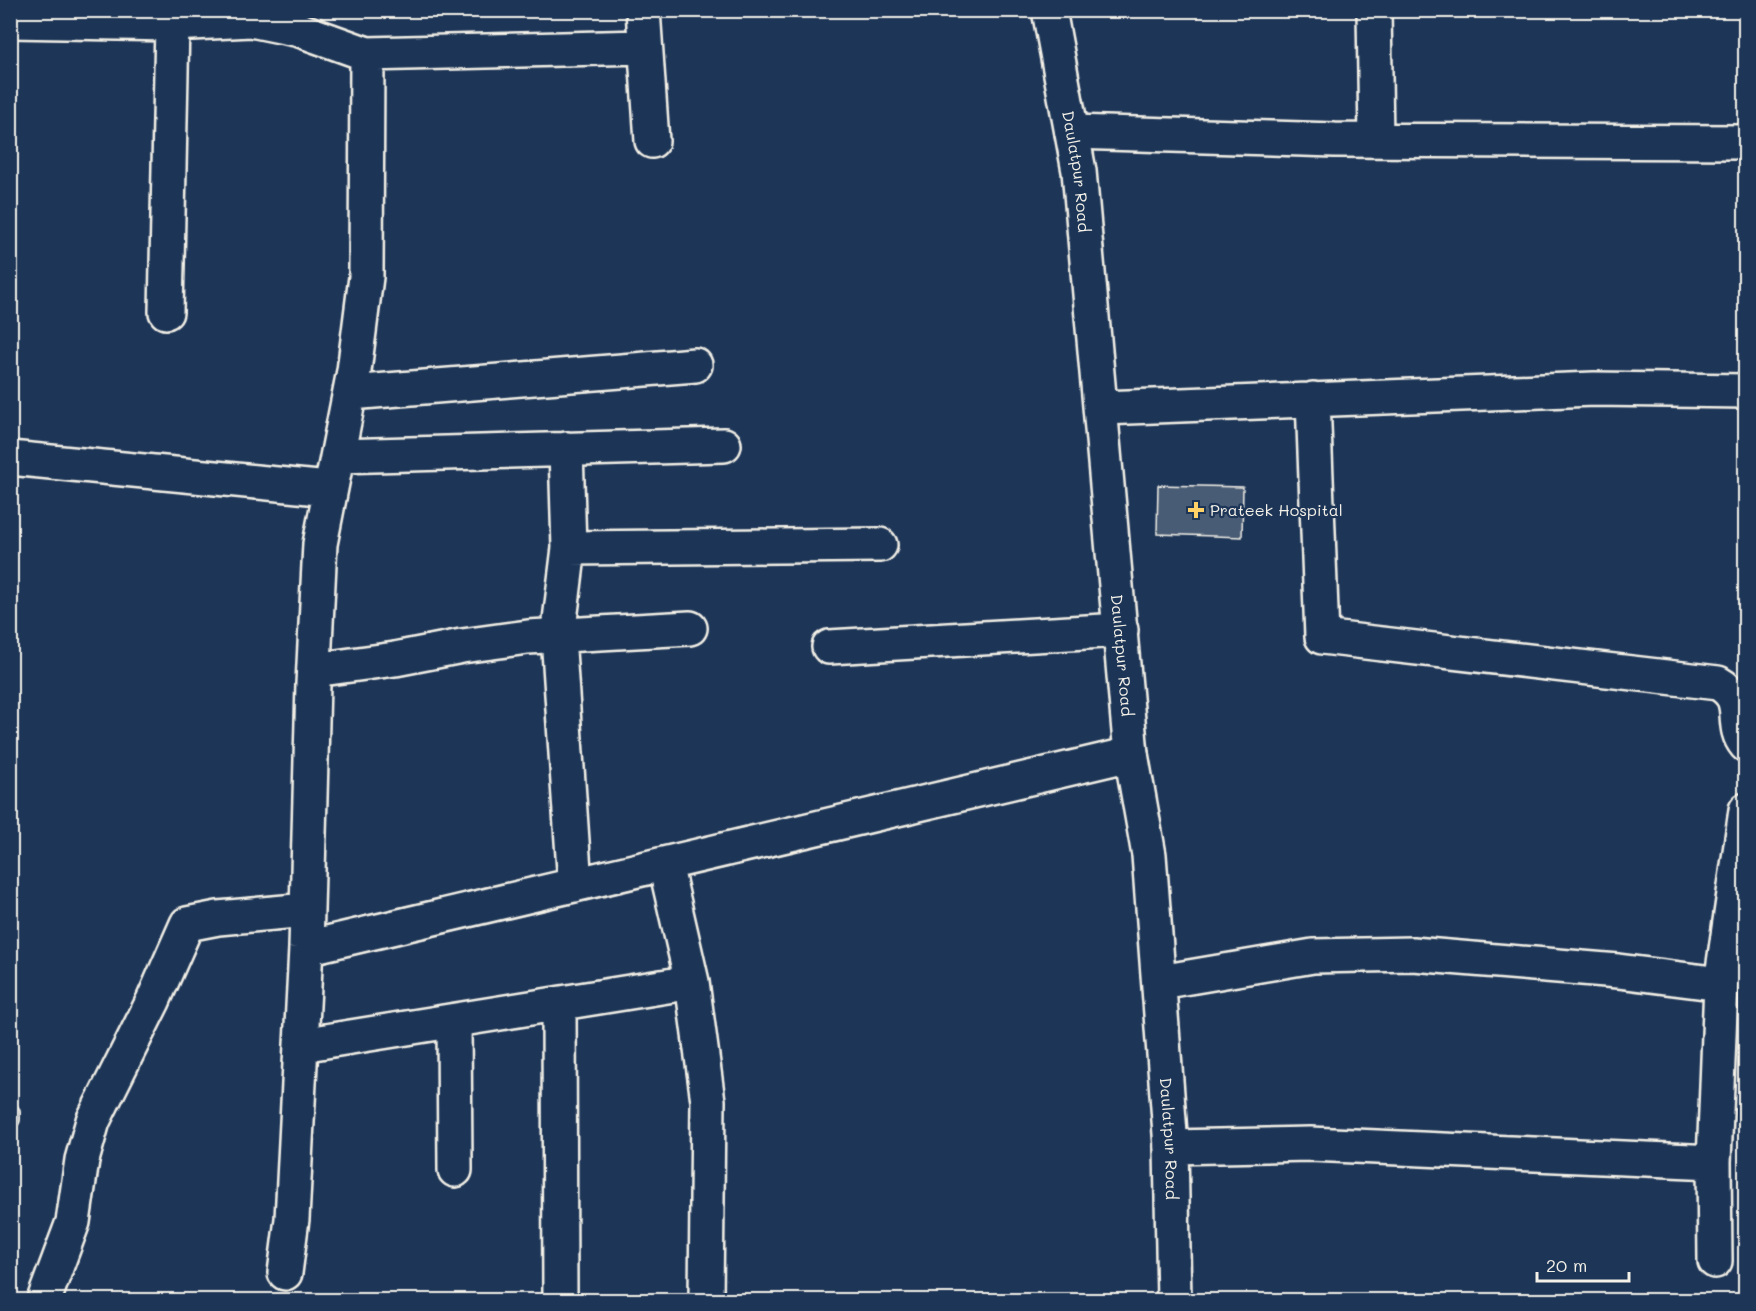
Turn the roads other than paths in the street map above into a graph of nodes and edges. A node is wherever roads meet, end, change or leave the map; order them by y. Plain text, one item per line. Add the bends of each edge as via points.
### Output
1 (643, 10) edge
2 (1049, 10) edge
3 (1374, 10) edge
4 (252, 15) edge
5 (10, 21) edge
6 (172, 24) junction
7 (644, 47) junction
8 (367, 54) junction
9 (1072, 132) junction
10 (1376, 140) junction
11 (652, 141) dead end
12 (1746, 142) edge
13 (166, 312) dead end
14 (695, 365) dead end
15 (1746, 392) edge
16 (350, 393) junction
17 (1313, 399) junction
18 (1102, 408) junction
19 (724, 445) dead end
20 (567, 449) junction
21 (338, 456) junction
22 (11, 459) edge
23 (329, 489) junction
24 (880, 545) dead end
25 (569, 548) junction
26 (690, 628) dead end
27 (1121, 630) junction
28 (558, 636) junction
29 (829, 647) dead end
30 (314, 669) junction
31 (1746, 745) edge
32 (1131, 754) junction
33 (1746, 810) edge
34 (665, 864) junction
35 (575, 885) junction
36 (307, 910) junction
37 (306, 948) junction
38 (692, 982) junction
39 (1160, 982) junction
40 (1721, 984) junction
41 (559, 1004) junction
42 (454, 1021) junction
43 (301, 1045) junction
44 (10, 1113) edge
45 (10, 1119) edge
46 (1171, 1147) junction
47 (1714, 1162) junction
48 (455, 1170) dead end
49 (1715, 1260) dead end
50 (285, 1273) dead end
51 (44, 1300) edge
52 (560, 1300) edge
53 (706, 1300) edge
54 (1174, 1300) edge

1 - 7 street
2 - 9 street, Daulatpur Road
3 - 10 street
4 - 6 street
4 - 8 street
5 - 6 street
6 - 13 street
7 - 8 street
7 - 11 street
8 - 16 street via 366,277
9 - 10 street
9 - 18 street, Daulatpur Road
10 - 12 street
14 - 16 street
15 - 17 street via 1594,389
16 - 21 street
17 - 18 street
17 - 31 street via 1323,637 1718,683 1730,690 1736,703 1740,738
18 - 27 street, Daulatpur Road
19 - 20 street
20 - 21 street
20 - 25 street
21 - 23 street
22 - 23 street
23 - 30 street via 320,544
24 - 25 street
25 - 28 street
26 - 28 street
27 - 29 street
27 - 32 street, Daulatpur Road
28 - 30 street
28 - 35 street
30 - 36 street
32 - 34 street
32 - 39 street, Daulatpur Road via 1149,855
33 - 40 street
34 - 35 street
34 - 38 street
35 - 37 street
36 - 37 street
36 - 51 street via 187,924 93,1121 72,1222
37 - 43 street
38 - 41 street
38 - 53 street via 708,1101
39 - 40 street via 1313,956 1413,954
39 - 46 street, Daulatpur Road
40 - 47 street
41 - 42 street
41 - 52 street
42 - 43 street
42 - 48 street
43 - 50 street via 292,1219
44 - 45 lane
46 - 47 street via 1310,1144
46 - 54 street, Daulatpur Road
47 - 49 street

